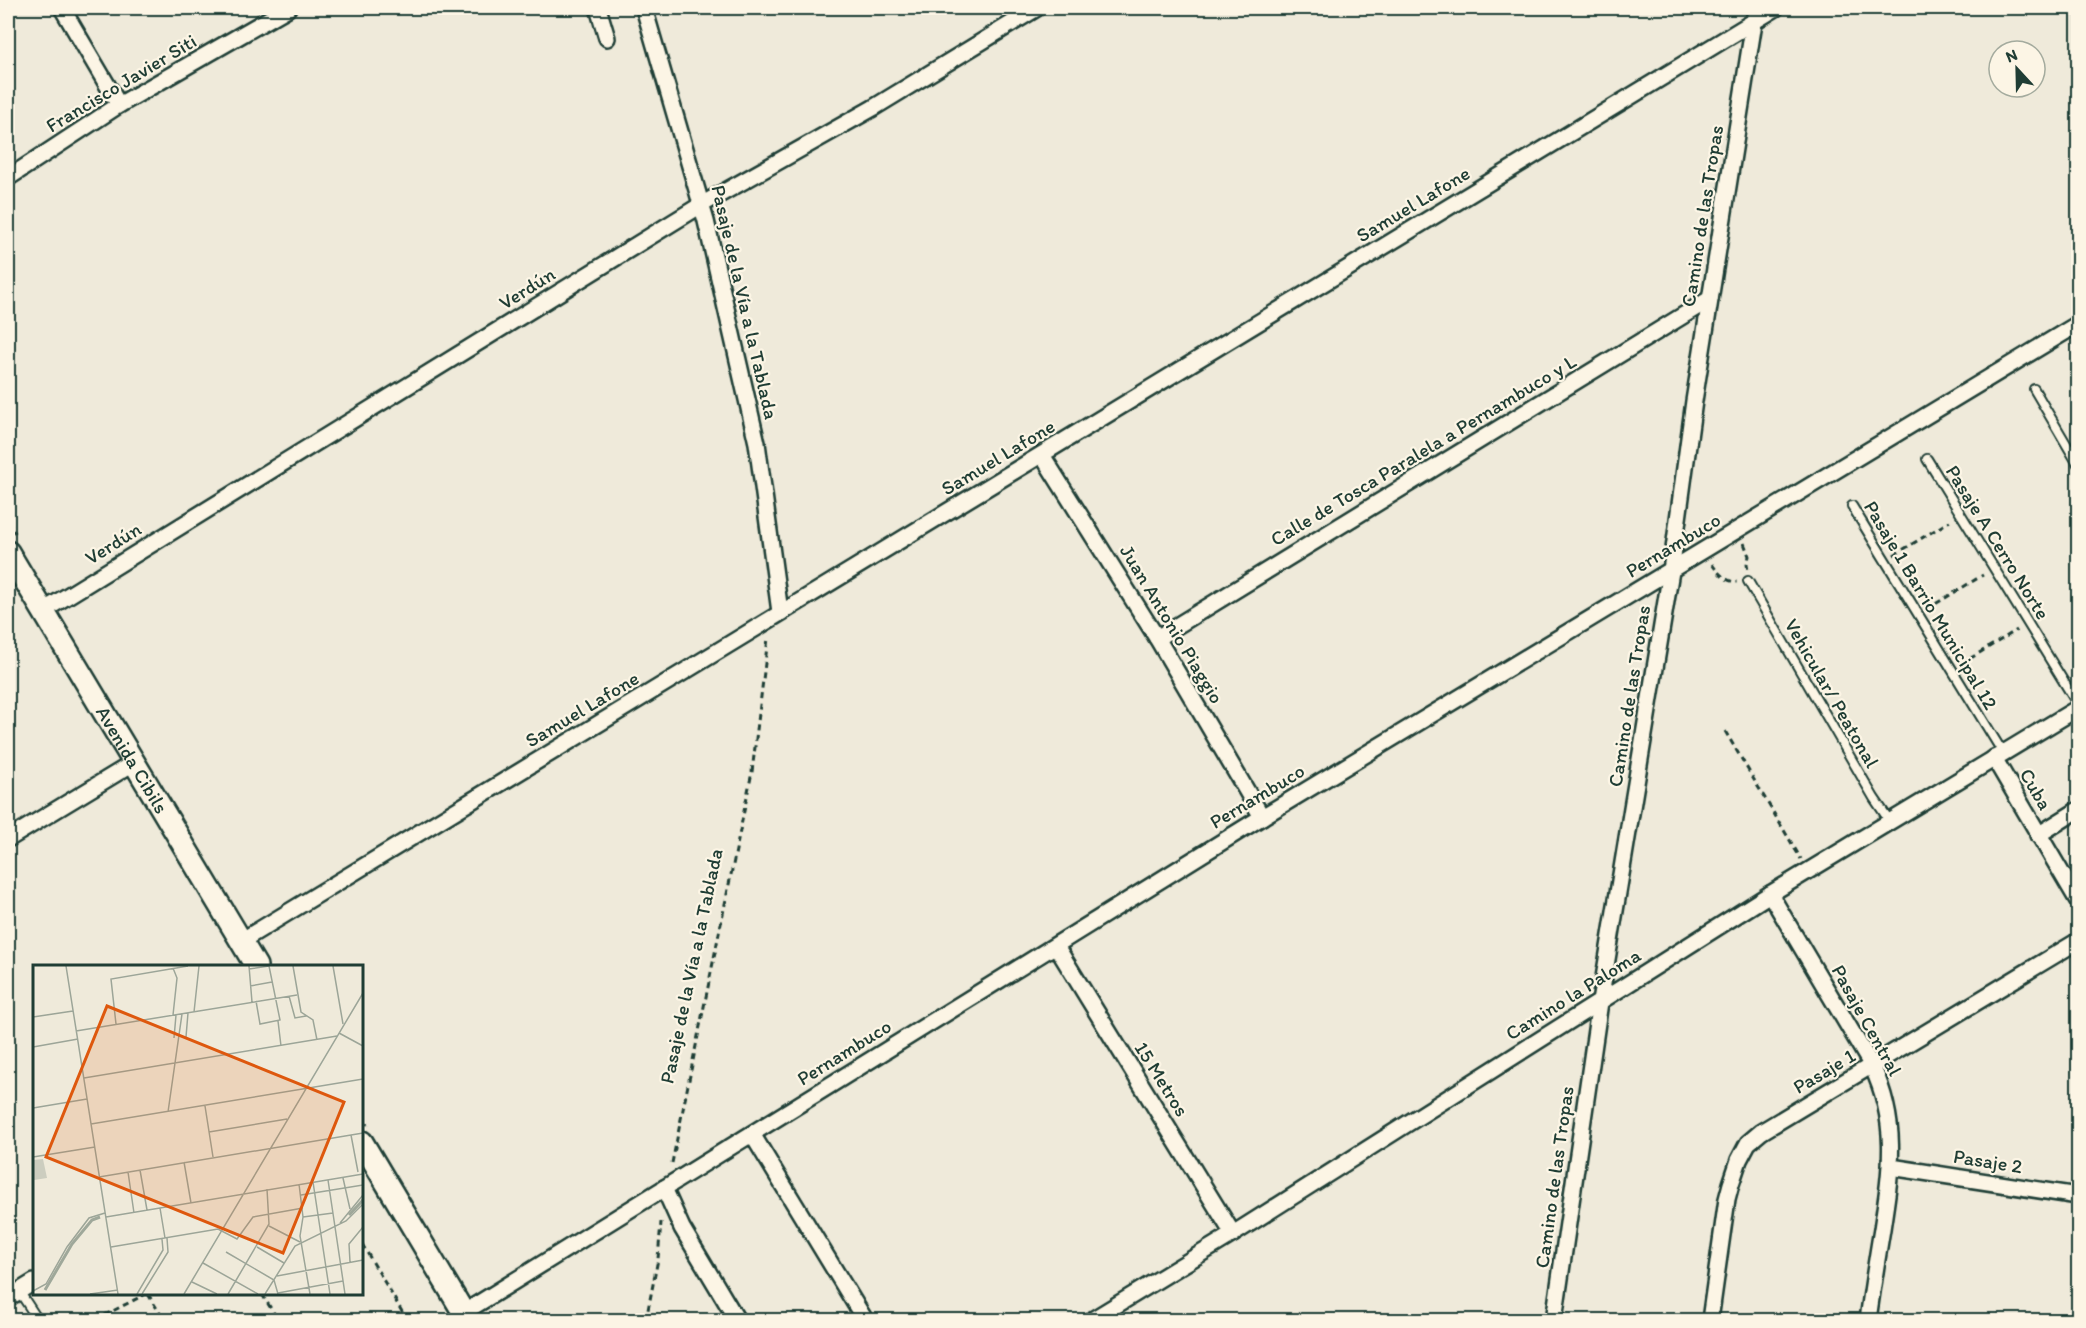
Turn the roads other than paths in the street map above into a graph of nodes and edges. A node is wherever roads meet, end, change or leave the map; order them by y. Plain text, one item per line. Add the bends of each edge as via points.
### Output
1 (62, 8) edge
2 (288, 8) edge
3 (598, 8) edge
4 (644, 8) edge
5 (1037, 8) edge
6 (1776, 8) edge
7 (1755, 14) edge
8 (607, 38) dead end
9 (119, 105) junction
10 (8, 178) edge
11 (701, 205) junction
12 (1710, 299) junction
13 (2079, 324) edge
14 (2034, 390) dead end
15 (1042, 455) junction
16 (1928, 459) dead end
17 (2079, 464) edge
18 (1852, 506) dead end
19 (8, 552) edge
20 (1671, 571) junction
21 (1748, 581) road end
22 (43, 611) junction
23 (775, 616) junction
24 (1157, 638) junction
25 (2079, 707) edge
26 (1998, 756) junction
27 (135, 762) junction
28 (2079, 810) edge
29 (1262, 817) junction
30 (1889, 820) junction
31 (2038, 835) junction
32 (8, 839) edge
33 (1770, 894) junction
34 (2079, 901) edge
35 (241, 941) junction
36 (2079, 941) edge
37 (1056, 946) junction
38 (255, 965) edge
39 (1600, 1002) junction
40 (1872, 1066) junction
41 (752, 1134) junction
42 (363, 1144) edge
43 (1891, 1167) junction
44 (664, 1188) junction
45 (2079, 1196) edge
46 (1233, 1234) junction
47 (33, 1283) edge
48 (13, 1294) edge
49 (466, 1316) edge
50 (38, 1320) edge
51 (737, 1320) edge
52 (865, 1320) edge
53 (1092, 1320) edge
54 (1554, 1320) edge
55 (1710, 1320) edge
56 (1868, 1320) edge

1 - 9 street
2 - 9 street, Francisco Javier Siti
3 - 8 street
4 - 11 street, Pasaje de la Vía a la Tablada
5 - 11 street, Verdún via 873,108
6 - 7 street, Samuel Lafone
7 - 12 street, Camino de las Tropas
7 - 15 street, Samuel Lafone
9 - 10 street, Francisco Javier Siti
11 - 22 street, Verdún
11 - 23 street, Pasaje de la Vía a la Tablada via 757,443
12 - 20 street, Camino de las Tropas
12 - 24 street, Calle de Tosca Paralela a Pernambuco y L
13 - 20 street, Pernambuco
14 - 17 lane
15 - 23 street, Samuel Lafone
15 - 24 street, Juan Antonio Piaggio
16 - 25 lane, Pasaje A Cerro Norte
18 - 26 lane, Pasaje 1 Barrio Municipal 12 via 1952,670
19 - 22 street, Avenida Cibils
20 - 29 street, Pernambuco
20 - 39 street, Camino de las Tropas
21 - 30 lane, Vehicular/ Peatonal
22 - 27 street, Avenida Cibils
23 - 35 street, Samuel Lafone
24 - 29 street, Juan Antonio Piaggio
25 - 26 street, Camino la Paloma
26 - 30 street, Camino la Paloma
26 - 31 street, Cuba
27 - 32 street
27 - 35 street, Avenida Cibils
28 - 31 street
29 - 37 street, Pernambuco
30 - 33 street, Camino la Paloma
31 - 34 street, Cuba
33 - 39 street, Camino la Paloma
33 - 40 street, Pasaje Central
35 - 38 street, Avenida Cibils
36 - 40 street, Pasaje 1
37 - 41 street, Pernambuco
37 - 46 street, 15 Metros
39 - 46 street, Camino la Paloma
39 - 54 street, Camino de las Tropas
40 - 43 street, Pasaje Central via 1885,1101
40 - 55 street, Pasaje 1 via 1748,1143 1727,1199
41 - 44 street, Pernambuco
41 - 52 street
42 - 49 street
43 - 45 street, Pasaje 2
43 - 56 street, Pasaje Central
44 - 49 street, Pernambuco
44 - 51 street via 682,1228
46 - 53 street, Camino la Paloma
47 - 48 street
48 - 50 lane

